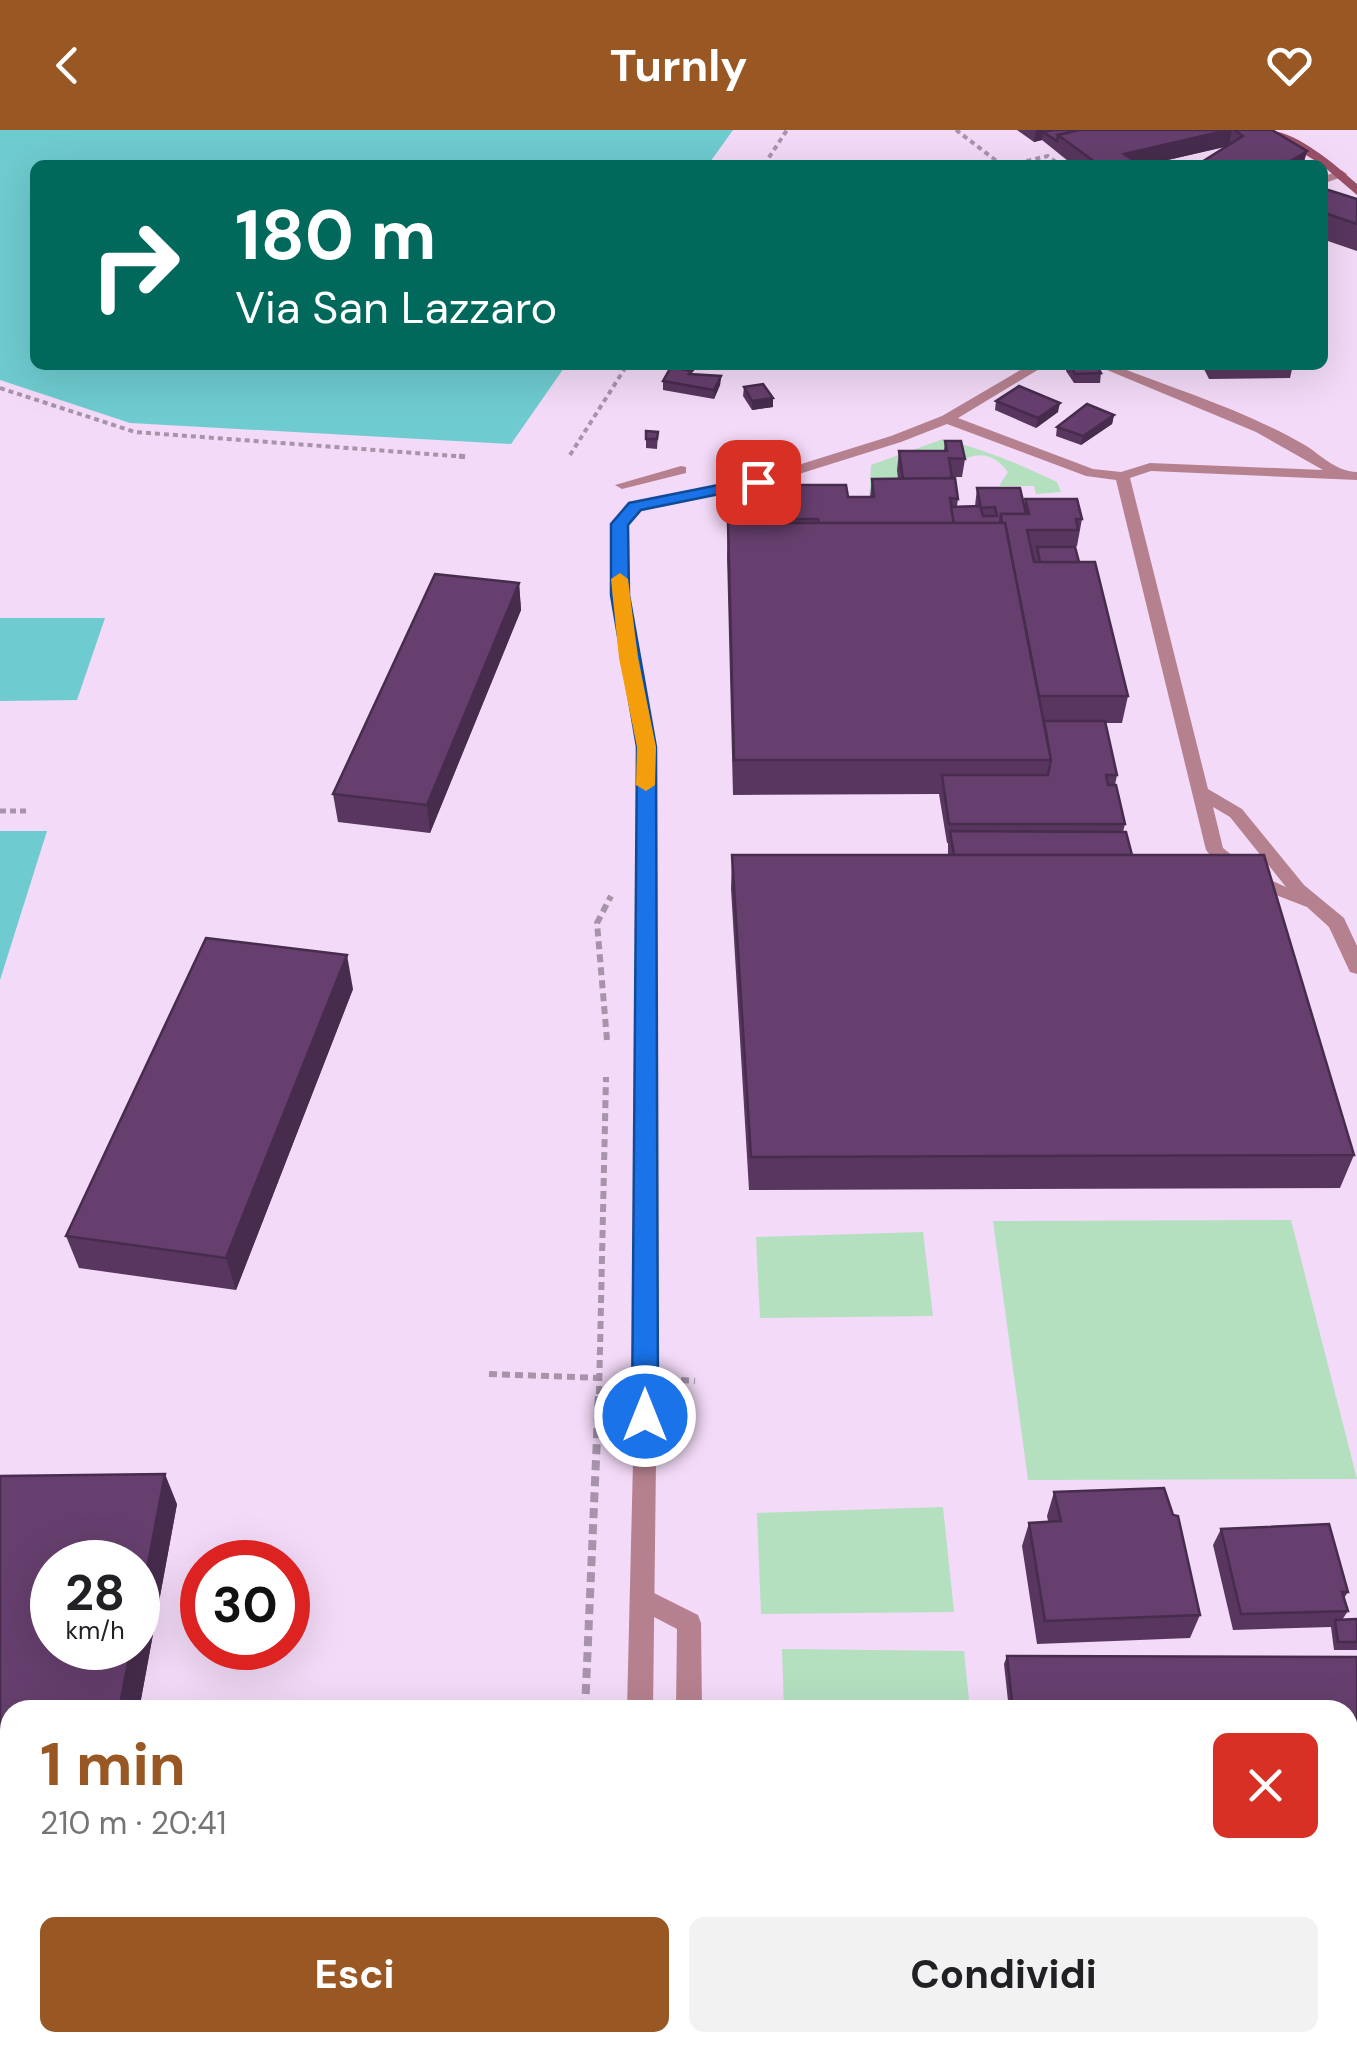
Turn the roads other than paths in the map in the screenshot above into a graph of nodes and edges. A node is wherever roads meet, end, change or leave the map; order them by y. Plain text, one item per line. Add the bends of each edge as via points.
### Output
1 (1272, 130) edge
2 (1319, 160) edge
3 (1328, 166) edge
4 (1341, 174) junction
5 (1328, 179) edge
6 (1357, 191) edge
7 (1030, 370) edge
8 (1114, 370) edge
9 (947, 419) junction
10 (680, 470) dead end
11 (1336, 474) junction
12 (1122, 476) junction
13 (1357, 476) edge
14 (622, 485) dead end
15 (1199, 791) junction
16 (1311, 902) junction
17 (1357, 967) edge
18 (642, 1598) junction
19 (640, 1700) edge
20 (688, 1700) edge

1 - 2 street
3 - 4 street
4 - 5 street
4 - 6 street
7 - 9 street
8 - 11 street via 1309,453
9 - 12 street via 1075,469
9 - 18 street via 774,478 635,506 619,524 620,595 646,747
10 - 14 street
11 - 12 street via 1150,467
11 - 13 street
12 - 15 street
15 - 16 street via 1236,813
15 - 16 street via 1225,863 1268,888
16 - 17 street via 1337,923
18 - 19 street
18 - 20 street via 689,1623

